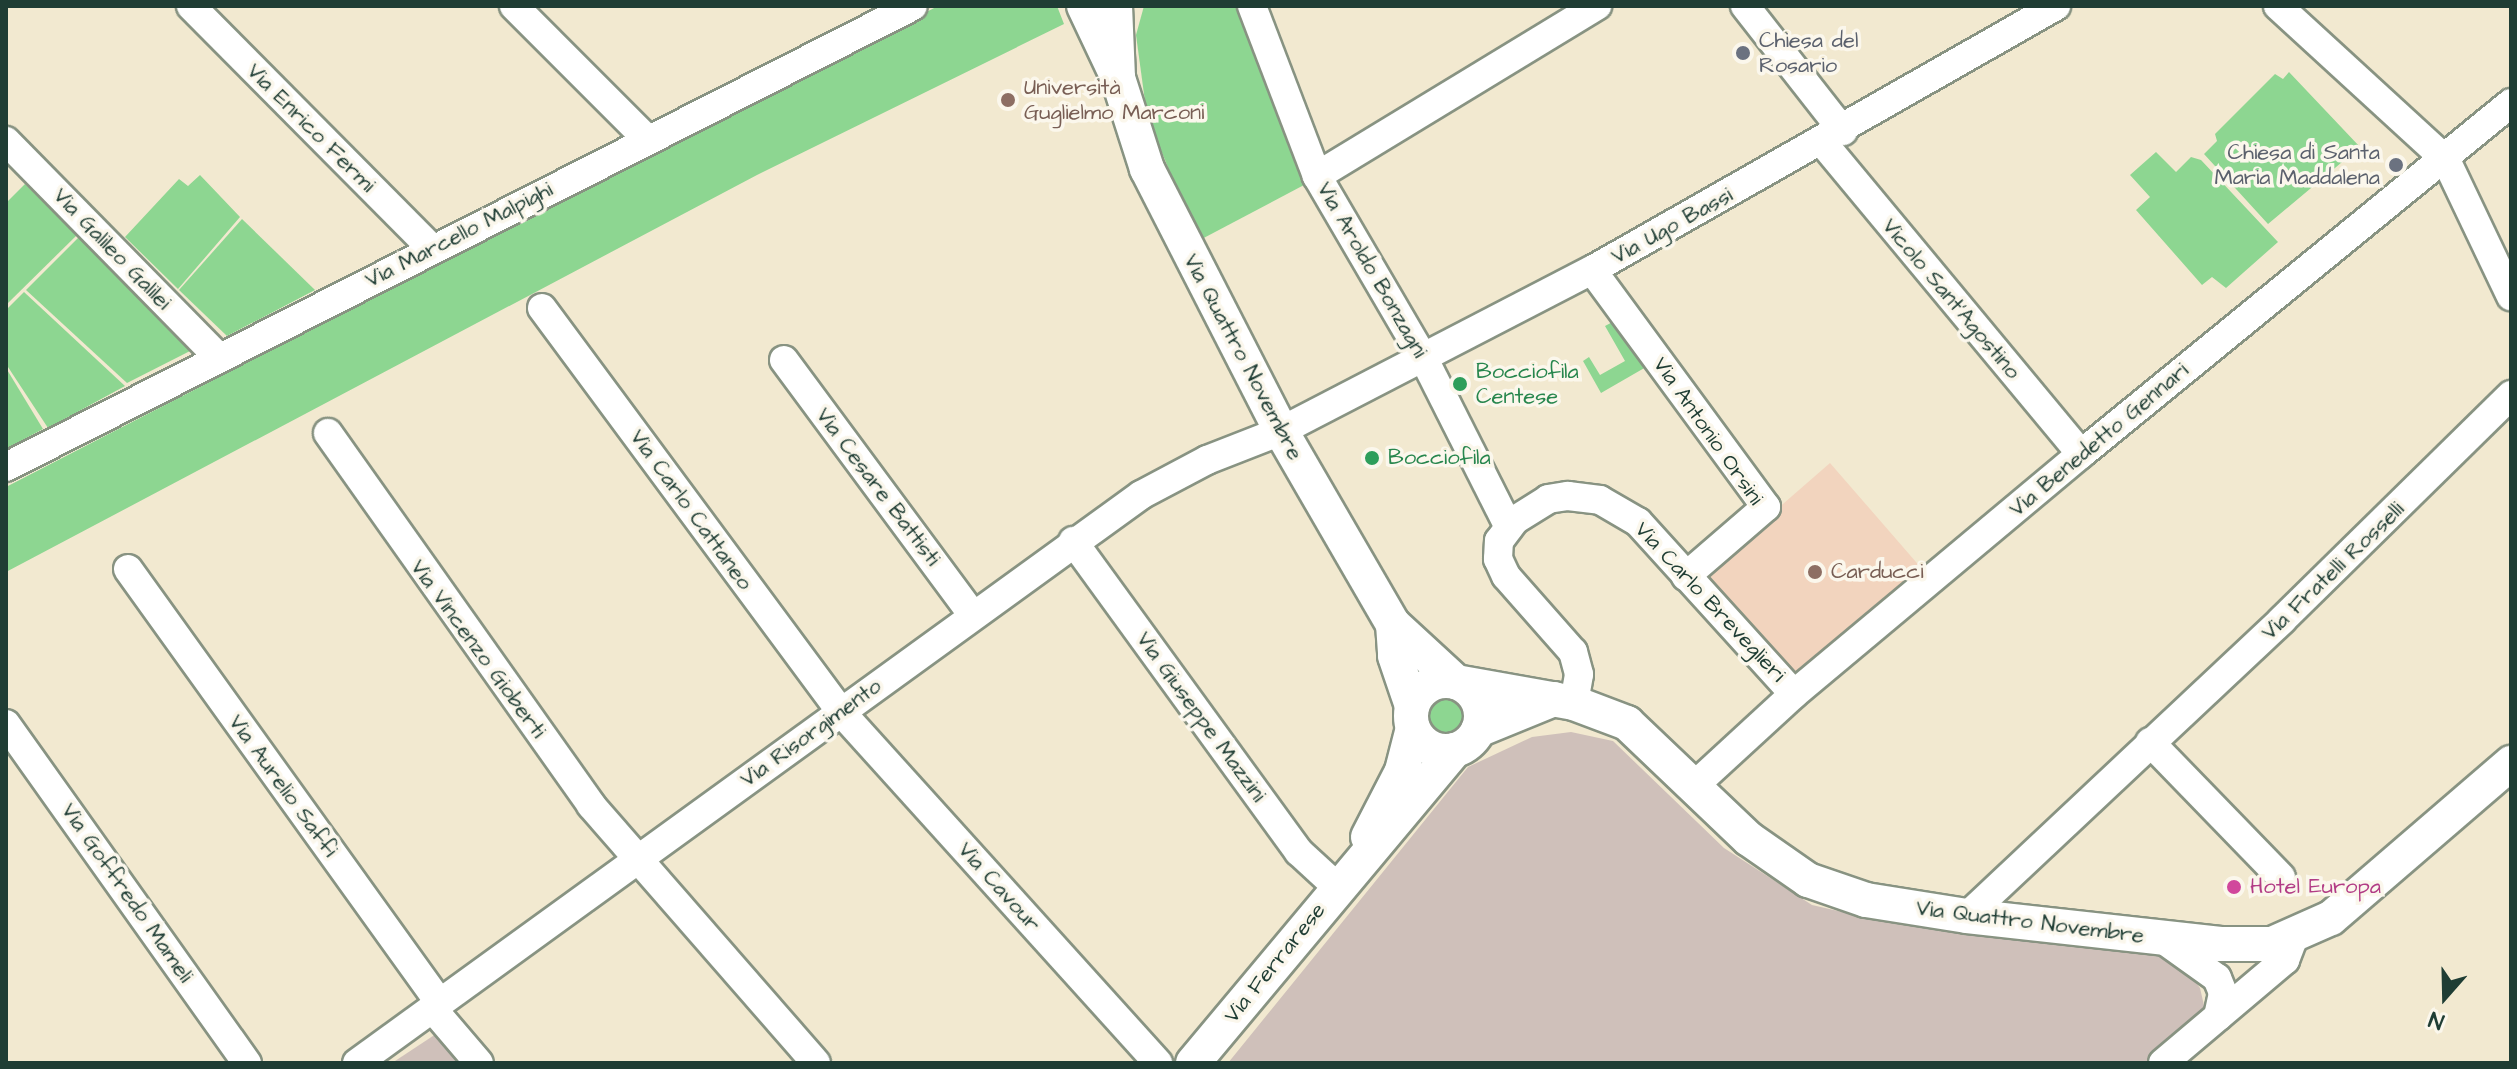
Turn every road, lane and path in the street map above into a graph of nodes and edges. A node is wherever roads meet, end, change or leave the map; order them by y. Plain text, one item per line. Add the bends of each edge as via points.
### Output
1 (191, 6) edge
2 (514, 6) edge
3 (913, 6) edge
4 (1086, 6) edge
5 (1103, 6) edge
6 (1115, 6) edge
7 (1252, 6) edge
8 (1597, 6) edge
9 (1745, 6) edge
10 (2056, 6) edge
11 (2278, 6) edge
12 (1118, 78) junction
13 (2511, 103) edge
14 (1833, 137) junction
15 (647, 139) junction
16 (6, 141) edge
17 (2446, 160) junction
18 (1317, 176) junction
19 (432, 249) junction
20 (1592, 270) junction
21 (2511, 296) edge
22 (542, 308) dead end
23 (218, 357) junction
24 (1424, 359) junction
25 (784, 360) dead end
26 (2511, 395) edge
27 (1281, 431) junction
28 (328, 433) dead end
29 (2081, 454) junction
30 (6, 467) edge
31 (1509, 527) junction
32 (1073, 541) junction
33 (128, 569) dead end
34 (1686, 576) junction
35 (972, 614) junction
36 (1393, 624) junction
37 (1456, 682) junction
38 (1794, 694) junction
39 (1564, 701) junction
40 (841, 712) junction
41 (1412, 717) junction
42 (6, 724) edge
43 (1466, 740) junction
44 (2150, 742) junction
45 (2511, 763) edge
46 (1695, 785) junction
47 (634, 860) junction
48 (1346, 875) junction
49 (2281, 877) dead end
50 (1967, 916) junction
51 (2156, 937) junction
52 (2293, 939) junction
53 (435, 1005) junction
54 (2218, 1016) junction
55 (247, 1063) edge
56 (357, 1063) edge
57 (479, 1063) edge
58 (816, 1063) edge
59 (1158, 1063) edge
60 (1193, 1063) edge
61 (2163, 1063) edge

1 - 19 street, Via Enrico Fermi
2 - 15 street
3 - 15 street, Via Marcello Malpighi
4 - 5 main road
4 - 12 main road, Via Quattro Novembre
6 - 12 main road, Via Quattro Novembre
7 - 18 street, Via Aroldo Bonzagni
8 - 18 street
9 - 14 street, Vicolo Sant'Agostino
10 - 14 street, Via Ugo Bassi
11 - 17 street
12 - 27 main road, Via Quattro Novembre via 1130,128 1152,180
13 - 17 street, Via Benedetto Gennari
14 - 20 street, Via Ugo Bassi
14 - 29 street, Vicolo Sant'Agostino
15 - 19 street, Via Marcello Malpighi
16 - 23 street, Via Galileo Galilei
17 - 21 street
17 - 29 street, Via Benedetto Gennari
18 - 24 street, Via Aroldo Bonzagni
19 - 23 street, Via Marcello Malpighi
20 - 24 street, Via Ugo Bassi
20 - 34 street, Via Antonio Orsini via 1766,507
22 - 40 street, Via Carlo Cattaneo
23 - 30 street, Via Marcello Malpighi
24 - 27 street, Via Ugo Bassi
24 - 31 street, Via Aroldo Bonzagni
25 - 35 street, Via Cesare Battisti
26 - 44 street, Via Fratelli Rosselli
27 - 32 street, Via Risorgimento via 1162,482
27 - 36 main road, Via Quattro Novembre
28 - 47 street, Via Vincenzo Gioberti
29 - 38 street, Via Benedetto Gennari
31 - 34 street, Via Carlo Breveglieri via 1548,499 1590,497 1638,522
31 - 39 street via 1499,541 1501,568 1568,643 1579,674
32 - 35 street, Via Risorgimento
32 - 48 street, Via Giuseppe Mazzini via 1299,852
33 - 53 street, Via Aurelio Saffi
34 - 38 street, Via Carlo Breveglieri
35 - 40 street, Via Risorgimento
36 - 37 main road, Via Quattro Novembre
36 - 41 main road, Via Quattro Novembre via 1395,656
37 - 39 main road, Via Quattro Novembre
37 - 41 main road, Via Quattro Novembre via 1425,688
37 - 43 main road, Via Quattro Novembre via 1478,702
38 - 46 street, Via Benedetto Gennari
39 - 43 main road
39 - 46 main road, Via Quattro Novembre via 1627,723
40 - 47 street, Via Risorgimento
40 - 59 street, Via Cavour
41 - 43 main road via 1426,745
41 - 48 main road, Via Ferrarese via 1402,771
42 - 55 street, Via Goffredo Mameli
43 - 48 main road, Via Ferrarese
44 - 49 street
44 - 50 street, Via Fratelli Rosselli
45 - 52 main road, Via Quattro Novembre via 2331,918
46 - 50 main road, Via Quattro Novembre via 1749,839 1808,880 1866,900
47 - 53 street, Via Risorgimento
47 - 58 street, Via Vincenzo Gioberti
48 - 60 main road, Via Ferrarese
50 - 51 main road, Via Quattro Novembre
51 - 52 main road, Via Quattro Novembre via 2240,945
51 - 54 street via 2203,963 2217,978 2223,993
52 - 54 street via 2285,960
53 - 56 street, Via Risorgimento
53 - 57 street, Via Aurelio Saffi
54 - 61 street

